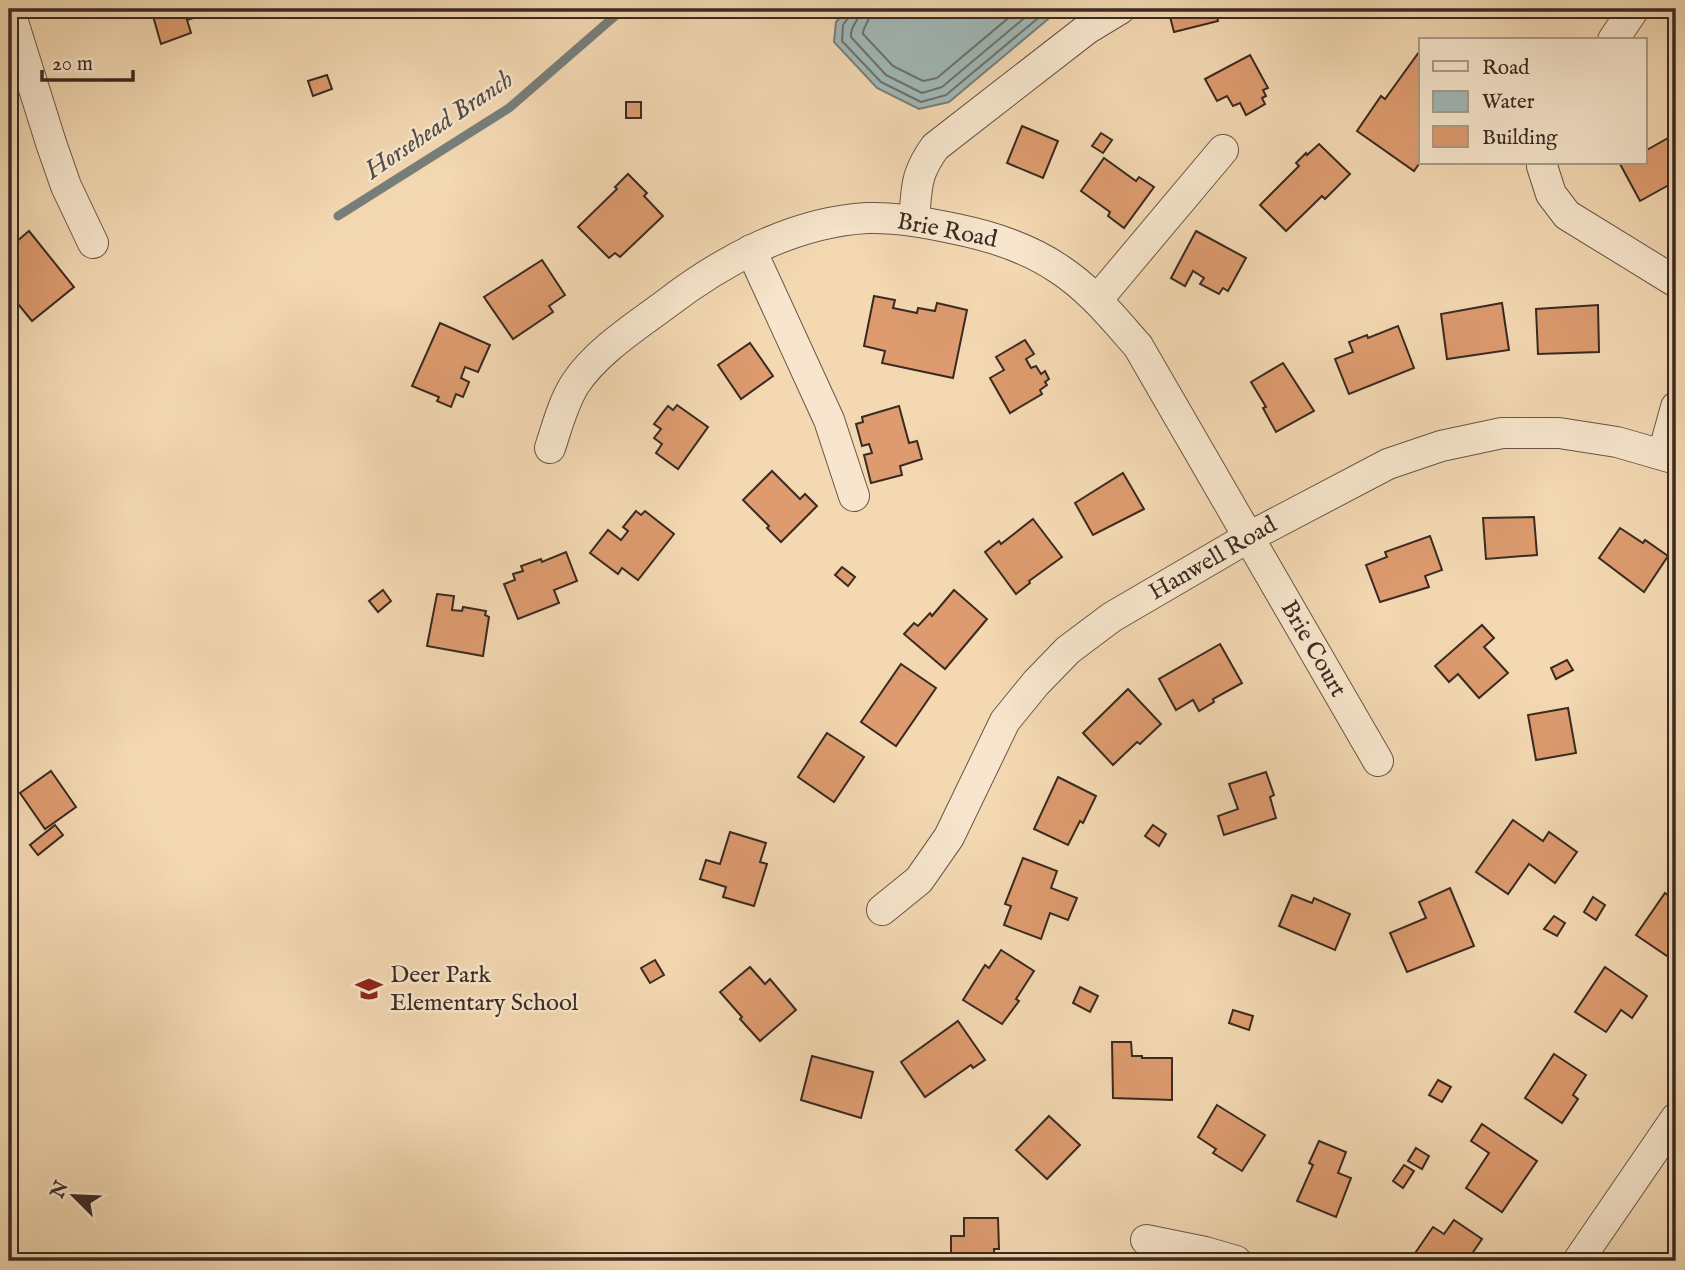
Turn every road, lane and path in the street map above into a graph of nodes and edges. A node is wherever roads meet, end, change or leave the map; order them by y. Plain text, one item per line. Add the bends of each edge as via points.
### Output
1 (9, 9) edge
2 (1120, 9) edge
3 (1634, 9) edge
4 (1614, 38) edge
5 (1223, 150) dead end
6 (1541, 164) edge
7 (914, 220) junction
8 (93, 243) dead end
9 (751, 250) junction
10 (1676, 282) edge
11 (1097, 300) junction
12 (1676, 407) edge
13 (550, 448) dead end
14 (1670, 456) edge
15 (854, 496) dead end
16 (1249, 537) junction
17 (1378, 761) dead end
18 (881, 910) dead end
19 (1676, 1118) edge
20 (1146, 1240) dead end
21 (1236, 1261) edge
22 (1578, 1261) edge

1 - 8 street via 66,186
2 - 7 street via 1087,29 935,147 918,177
3 - 4 street
5 - 11 street
6 - 10 street via 1551,194 1567,215
7 - 9 street, Brie Road via 867,218 816,225
7 - 11 street, Brie Road via 1012,244 1059,269
9 - 13 street, Brie Road via 691,284 602,352 575,384
9 - 15 street via 830,420
11 - 16 street, Brie Road via 1139,346
12 - 14 street
14 - 16 street, Hanwell Road via 1559,433 1502,433 1388,464
16 - 17 street, Brie Court
16 - 18 street, Hanwell Road via 1112,617 1068,650 1005,722 949,838 919,880
19 - 22 street
20 - 21 street

